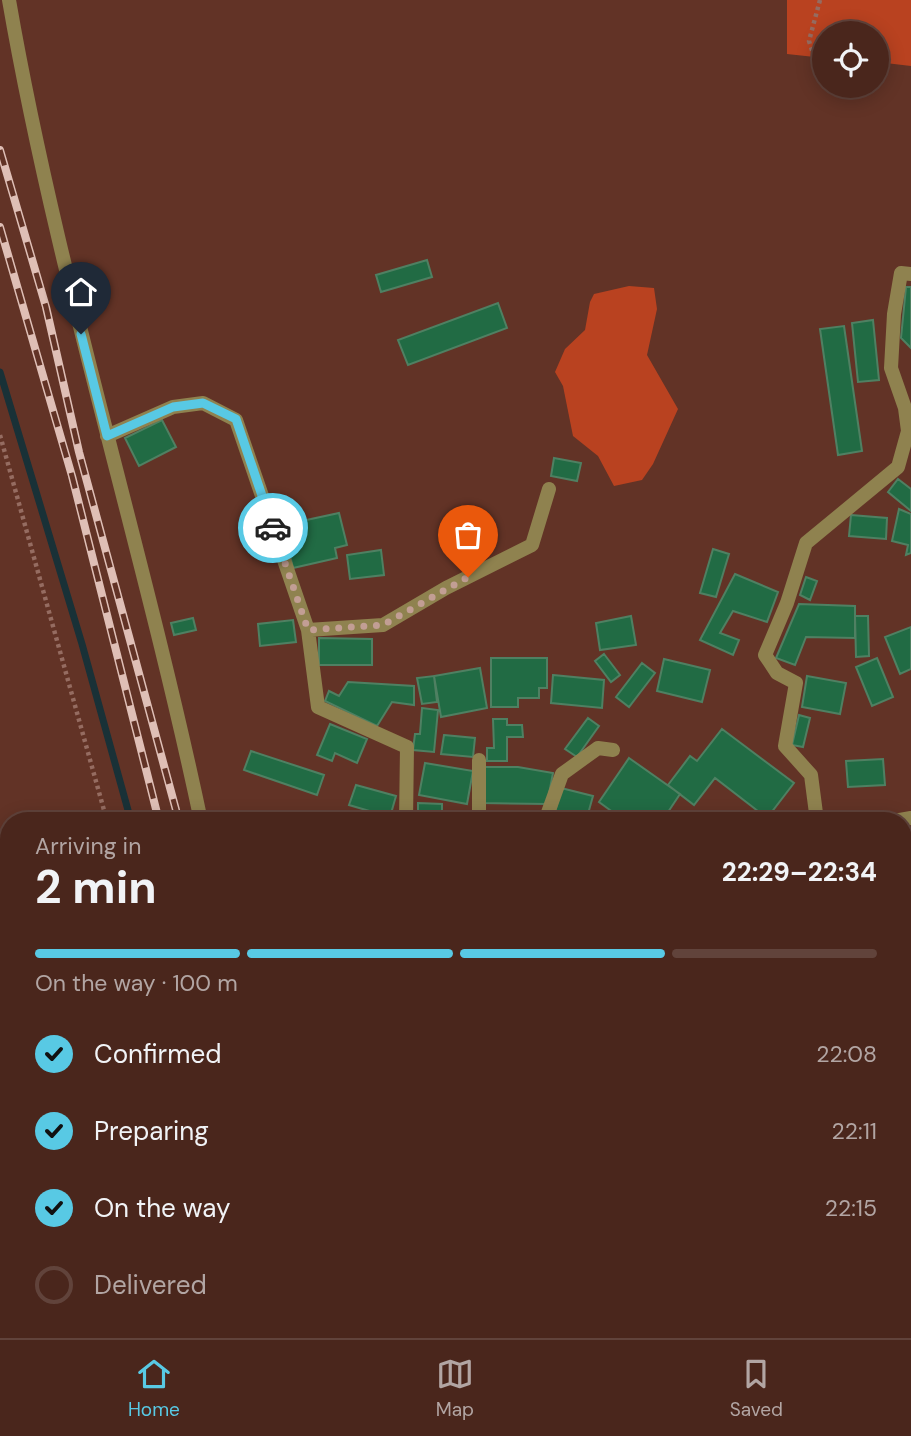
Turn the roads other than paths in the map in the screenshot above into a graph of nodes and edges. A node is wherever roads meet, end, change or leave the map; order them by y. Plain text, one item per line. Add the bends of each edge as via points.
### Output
1 (9, 0) edge
2 (911, 274) edge
3 (107, 436) junction
4 (549, 489) dead end
5 (308, 630) junction
6 (613, 750) dead end
7 (479, 760) dead end
8 (199, 812) edge
9 (406, 812) edge
10 (479, 812) edge
11 (548, 812) edge
12 (816, 812) edge

1 - 3 street via 26,97
2 - 12 street via 901,273 894,314 891,368 908,431 898,467 806,543 765,655 776,673 796,684 785,746 811,775
3 - 5 street via 173,407 203,403 236,419
3 - 8 street
4 - 5 street via 532,545 383,625
5 - 9 street via 318,707 407,747
6 - 11 street via 597,748 562,774
7 - 10 street

